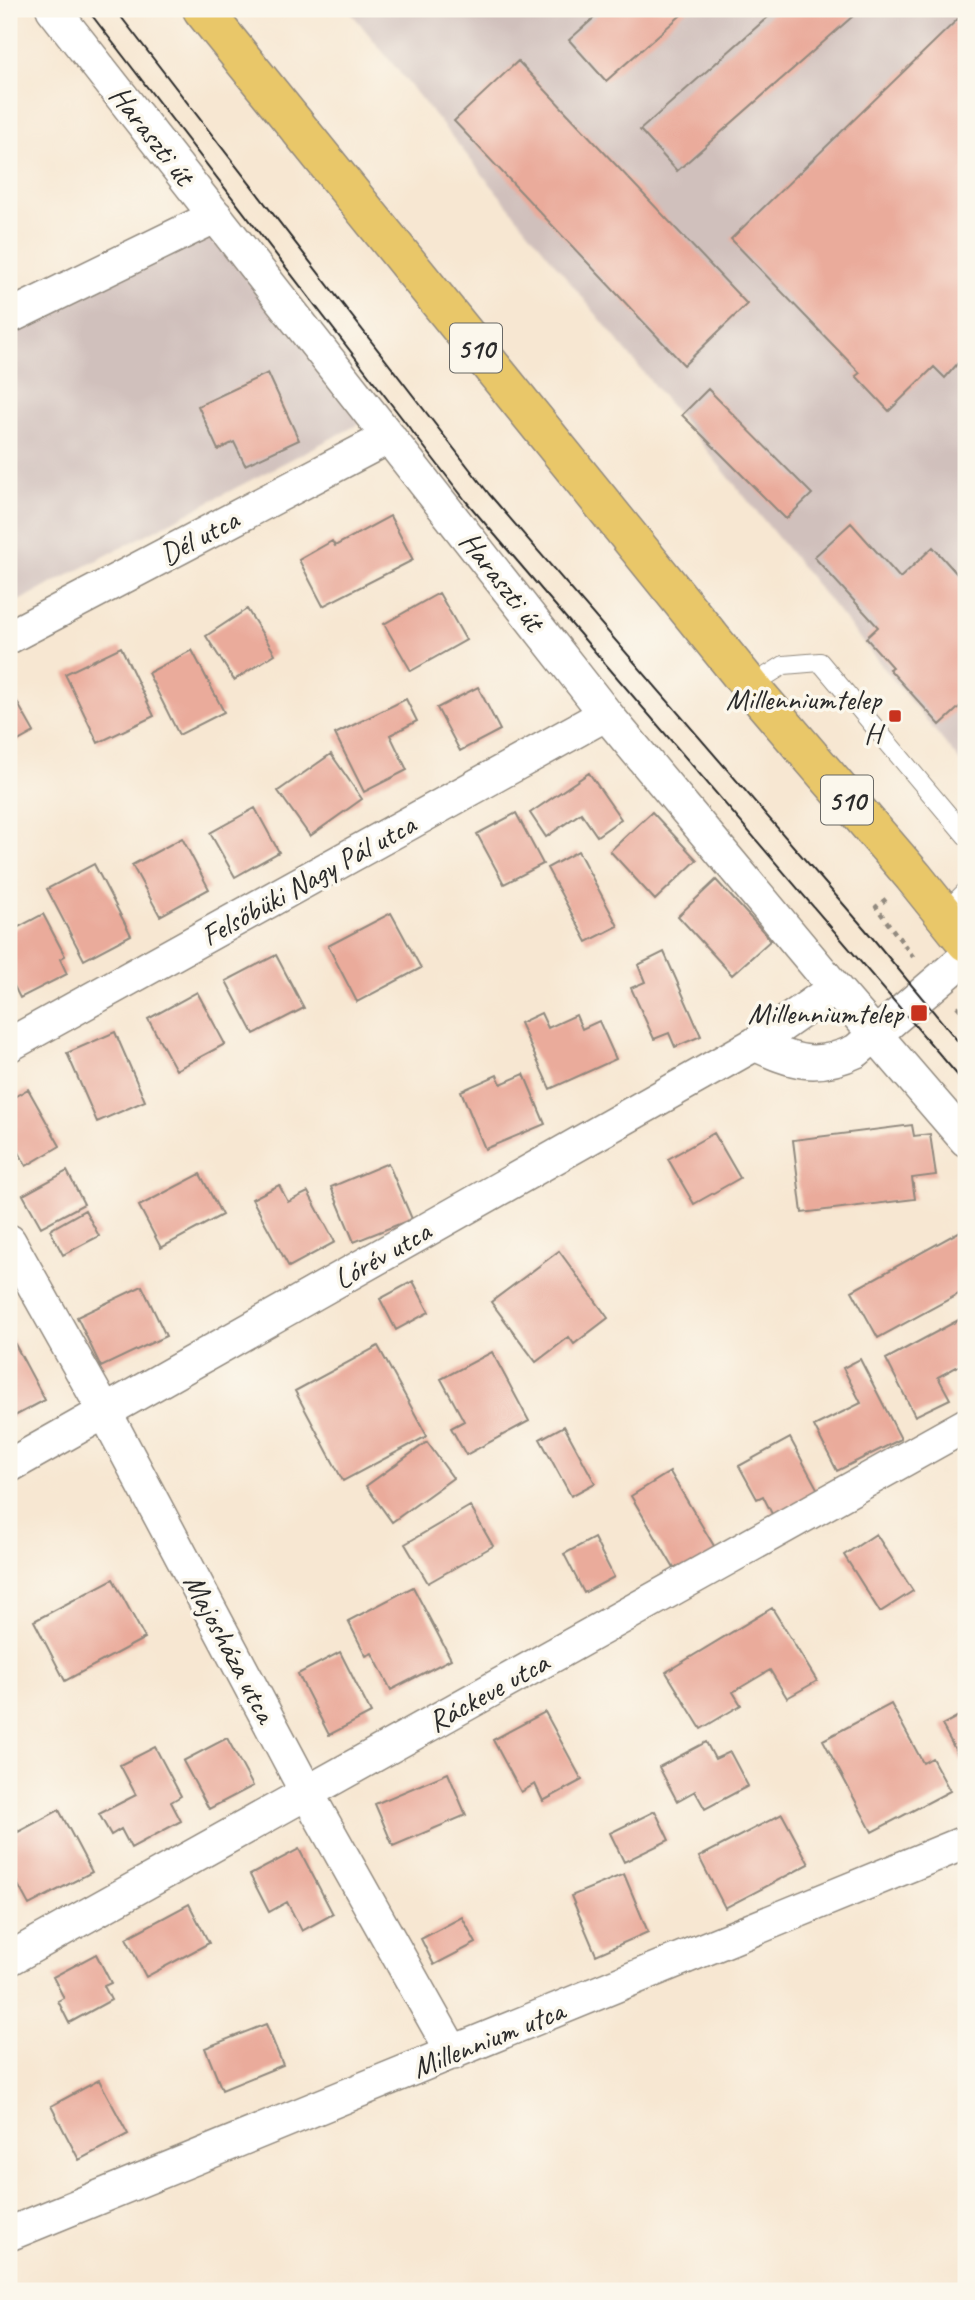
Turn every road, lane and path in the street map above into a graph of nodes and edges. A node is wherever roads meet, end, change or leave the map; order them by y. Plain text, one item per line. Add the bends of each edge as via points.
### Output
1 (53, 9) edge
2 (202, 9) edge
3 (216, 216) junction
4 (9, 317) edge
5 (389, 437) junction
6 (9, 637) edge
7 (750, 687) junction
8 (606, 714) junction
9 (966, 836) edge
10 (958, 916) edge
11 (966, 957) edge
12 (835, 989) junction
13 (876, 1035) junction
14 (755, 1044) junction
15 (9, 1045) edge
16 (966, 1140) edge
17 (9, 1241) edge
18 (105, 1412) junction
19 (966, 1425) edge
20 (9, 1466) edge
21 (307, 1793) junction
22 (966, 1842) edge
23 (9, 1959) edge
24 (453, 2053) junction
25 (9, 2234) edge

1 - 3 street, Haraszti út
2 - 7 main road, 510
3 - 4 street
3 - 5 street, Haraszti út
5 - 6 street, Dél utca
5 - 8 street, Haraszti út
7 - 9 lane via 784,666 820,662
7 - 10 main road, 510
8 - 12 street, Haraszti út
8 - 15 street, Felsőbüki Nagy Pál utca
11 - 13 street
12 - 13 street, Haraszti út
12 - 14 street, Lórév utca
13 - 14 street via 856,1051 817,1063 787,1059
13 - 16 street, Haraszti út
14 - 18 street, Lórév utca
17 - 18 street, Majosháza utca
18 - 20 street, Lórév utca
18 - 21 street, Majosháza utca
19 - 21 street, Ráckeve utca
21 - 23 street, Ráckeve utca
21 - 24 street, Majosháza utca
22 - 24 street, Millennium utca
24 - 25 street, Millennium utca

